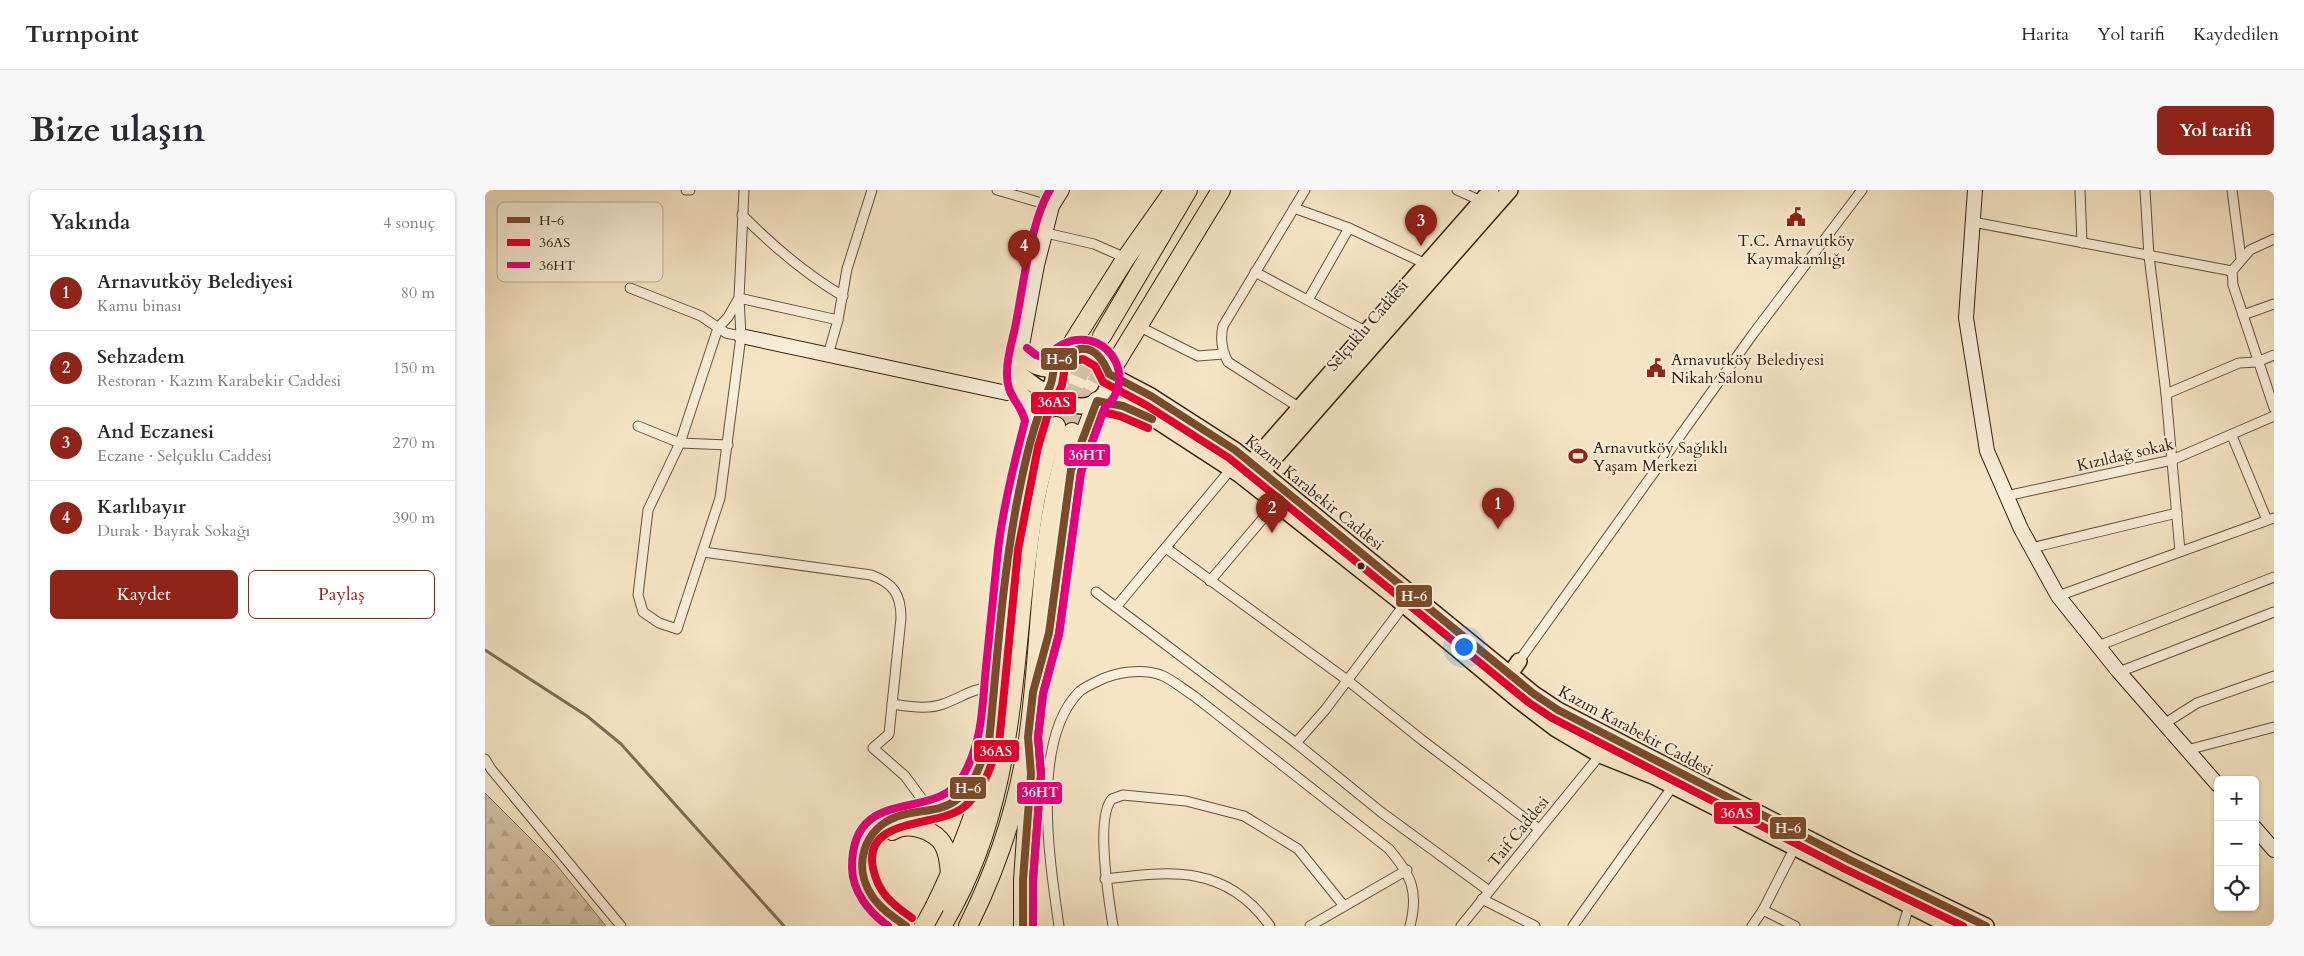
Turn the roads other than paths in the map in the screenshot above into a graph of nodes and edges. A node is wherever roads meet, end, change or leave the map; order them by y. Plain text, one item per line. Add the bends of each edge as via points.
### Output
1 (686, 190) edge
2 (690, 190) edge
3 (744, 190) edge
4 (872, 190) edge
5 (997, 190) edge
6 (1062, 190) edge
7 (1174, 190) edge
8 (1189, 190) edge
9 (1210, 190) edge
10 (1221, 190) edge
11 (1305, 190) edge
12 (1457, 190) edge
13 (1510, 190) edge
14 (1862, 190) edge
15 (1975, 190) edge
16 (2079, 190) edge
17 (2145, 190) edge
18 (2231, 190) edge
19 (1486, 196) edge
20 (1052, 206) junction
21 (1294, 208) junction
22 (742, 215) junction
23 (1973, 222) junction
24 (1349, 228) junction
25 (1046, 233) junction
26 (2274, 239) edge
27 (2082, 243) junction
28 (1448, 249) junction
29 (2149, 256) junction
30 (1126, 258) junction
31 (2241, 259) junction
32 (1426, 264) junction
33 (2232, 271) junction
34 (1255, 272) junction
35 (630, 288) dead end
36 (843, 296) junction
37 (739, 298) junction
38 (1308, 300) junction
39 (2274, 304) edge
40 (2243, 315) junction
41 (838, 320) junction
42 (1139, 326) junction
43 (718, 328) junction
44 (1367, 332) junction
45 (741, 336) junction
46 (1066, 353) junction
47 (1223, 354) junction
48 (829, 355) junction
49 (1020, 355) junction
50 (2274, 355) edge
51 (2257, 362) junction
52 (1017, 372) junction
53 (1109, 374) junction
54 (1051, 381) junction
55 (1019, 390) junction
56 (2166, 394) junction
57 (1097, 401) junction
58 (1300, 408) junction
59 (2274, 408) edge
60 (2274, 416) edge
61 (1035, 421) junction
62 (638, 426) dead end
63 (2232, 436) junction
64 (680, 443) junction
65 (728, 446) junction
66 (2172, 460) junction
67 (1257, 467) junction
68 (1241, 476) junction
69 (2006, 496) junction
70 (1276, 503) junction
71 (2177, 513) junction
72 (2271, 519) edge
73 (1166, 548) junction
74 (2031, 548) junction
75 (703, 552) junction
76 (2181, 552) junction
77 (2274, 577) edge
78 (1210, 581) junction
79 (1097, 592) dead end
80 (2058, 596) junction
81 (1404, 604) junction
82 (1116, 607) junction
83 (2274, 612) edge
84 (2098, 646) junction
85 (1519, 661) joint
86 (2119, 672) junction
87 (1504, 676) junction
88 (2274, 676) edge
89 (1347, 680) junction
90 (994, 687) junction
91 (1033, 692) junction
92 (892, 704) junction
93 (2164, 724) junction
94 (2274, 727) edge
95 (1028, 737) junction
96 (989, 742) junction
97 (1295, 743) junction
98 (2187, 750) junction
99 (1600, 755) junction
100 (485, 759) edge
101 (2214, 780) edge
102 (1673, 786) junction
103 (930, 810) junction
104 (1539, 829) junction
105 (2259, 833) edge
106 (1795, 847) junction
107 (2274, 850) edge
108 (1407, 870) junction
109 (950, 874) junction
110 (1105, 879) junction
111 (1489, 891) junction
112 (1482, 899) junction
113 (1344, 906) junction
114 (1909, 906) junction
115 (1763, 910) junction
116 (942, 915) edge
117 (621, 926) edge
118 (906, 926) edge
119 (924, 926) edge
120 (931, 926) edge
121 (968, 926) edge
122 (1023, 926) edge
123 (1059, 926) edge
124 (1113, 926) edge
125 (1270, 926) edge
126 (1310, 926) edge
127 (1410, 926) edge
128 (1461, 926) edge
129 (1535, 926) edge
130 (1573, 926) edge
131 (1752, 926) edge
132 (1795, 926) edge
133 (1903, 926) edge
134 (1950, 926) edge
135 (1986, 926) edge

1 - 2 street
3 - 22 street
4 - 36 street via 847,269
5 - 20 street
6 - 20 main road
7 - 30 highway
8 - 9 highway via 1109,341
10 - 42 highway
11 - 21 street
12 - 19 street
13 - 28 main road, Selçuklu Caddesi
14 - 85 street via 1753,334
15 - 23 main road
16 - 27 street
17 - 29 street
18 - 31 street
19 - 28 main road, Selçuklu Caddesi
20 - 25 main road
21 - 24 street
21 - 34 street
22 - 36 street via 791,261
22 - 37 street
23 - 27 street
23 - 69 main road via 1966,318 1987,451
24 - 32 street
24 - 38 street
25 - 30 street via 1094,244
25 - 49 main road
26 - 31 street via 2250,250
27 - 29 street
28 - 32 main road, Selçuklu Caddesi
28 - 67 main road, Selçuklu Caddesi
29 - 33 street
29 - 56 street
30 - 46 highway
31 - 33 street
32 - 44 main road, Selçuklu Caddesi
33 - 40 street
34 - 38 street
34 - 47 street via 1223,326
35 - 43 street via 701,316
36 - 41 street
37 - 41 street
37 - 43 street
37 - 45 street
38 - 44 street
39 - 40 street
40 - 51 street
41 - 48 street
42 - 47 street via 1198,356
42 - 53 highway
43 - 45 street
43 - 64 street
44 - 58 main road, Selçuklu Caddesi
45 - 48 main road
45 - 65 street
46 - 53 main road via 1090,350 1103,360
46 - 54 main road via 1056,362
47 - 58 street via 1228,362
48 - 55 main road via 1007,393
49 - 52 main road
49 - 54 main road via 1044,370
50 - 51 street
51 - 56 street via 2239,363
51 - 59 street
52 - 54 main road via 1037,387
52 - 55 main road
53 - 57 main road via 1107,389
53 - 67 main road, Kazım Karabekir Caddesi via 1221,439
54 - 57 main road via 1061,399 1079,406
54 - 61 main road
55 - 61 main road via 1032,408
56 - 66 street
57 - 68 main road, Kazım Karabekir Caddesi via 1123,406 1157,421
57 - 91 highway via 1071,470 1049,633
58 - 67 main road, Selçuklu Caddesi
60 - 63 street, Kızıldağ sokak
61 - 90 highway via 1008,549
62 - 64 street
63 - 66 street, Kızıldağ sokak
63 - 72 street
64 - 65 street
64 - 75 street via 648,510 638,595 643,612 659,623 677,629
65 - 75 street via 721,498
66 - 69 street, Kızıldağ sokak
66 - 71 street
67 - 68 main road, Selçuklu Caddesi
67 - 87 main road, Kazım Karabekir Caddesi
68 - 70 main road, Kazım Karabekir Caddesi
68 - 73 street
69 - 74 main road
70 - 78 street
70 - 81 main road, Kazım Karabekir Caddesi
71 - 74 street
71 - 76 street
72 - 76 street
73 - 78 street
73 - 82 street
74 - 80 main road
75 - 92 street via 871,575 886,580 897,593 901,606
76 - 80 street
77 - 84 street
78 - 89 street
79 - 82 street
80 - 84 main road
81 - 87 main road, Kazım Karabekir Caddesi
81 - 89 street
82 - 97 street
83 - 86 street
84 - 86 main road
85 - 87 main road
86 - 93 main road
87 - 99 main road, Kazım Karabekir Caddesi via 1556,729
87 - 135 main road, Kazım Karabekir Caddesi via 1580,723
88 - 93 street via 2197,703
89 - 97 street
89 - 104 street
90 - 92 street via 969,691 941,705
90 - 96 highway
91 - 95 highway
91 - 116 highway via 1052,504 1064,430 1040,475 1031,518 1001,776 968,880
92 - 103 street via 889,734 873,748 905,776
93 - 98 main road
94 - 98 street
95 - 121 highway via 1013,815 995,868
95 - 122 highway via 1031,774
96 - 103 highway via 971,783 960,796 949,805
96 - 109 highway via 986,775 977,808
97 - 111 street via 1381,812
98 - 101 main road
99 - 102 main road, Kazım Karabekir Caddesi
99 - 104 street, Taif Caddesi
100 - 117 street
102 - 106 main road, Kazım Karabekir Caddesi
102 - 130 street
103 - 118 highway via 897,817 876,828 862,852 862,871 870,894 883,910
104 - 111 street, Taif Caddesi
105 - 107 main road
106 - 114 main road, Kazım Karabekir Caddesi
106 - 115 street
108 - 113 street
108 - 123 street via 1389,849 1194,696 1161,675 1111,674 1079,692 1063,716 1052,750 1046,812
108 - 127 street via 1414,894
109 - 116 highway
109 - 120 highway via 941,840 923,829 897,827 882,837 874,850 872,865 879,888 901,910
110 - 113 street via 1105,813 1112,799 1123,795 1186,801 1244,816 1298,849
110 - 124 street
110 - 125 street via 1156,873 1203,876 1243,898
111 - 112 street, Taif Caddesi
112 - 128 street, Taif Caddesi
112 - 129 street
113 - 126 street
114 - 133 street
114 - 134 main road, Kazım Karabekir Caddesi
115 - 131 street
115 - 132 street
116 - 119 highway, bridge

